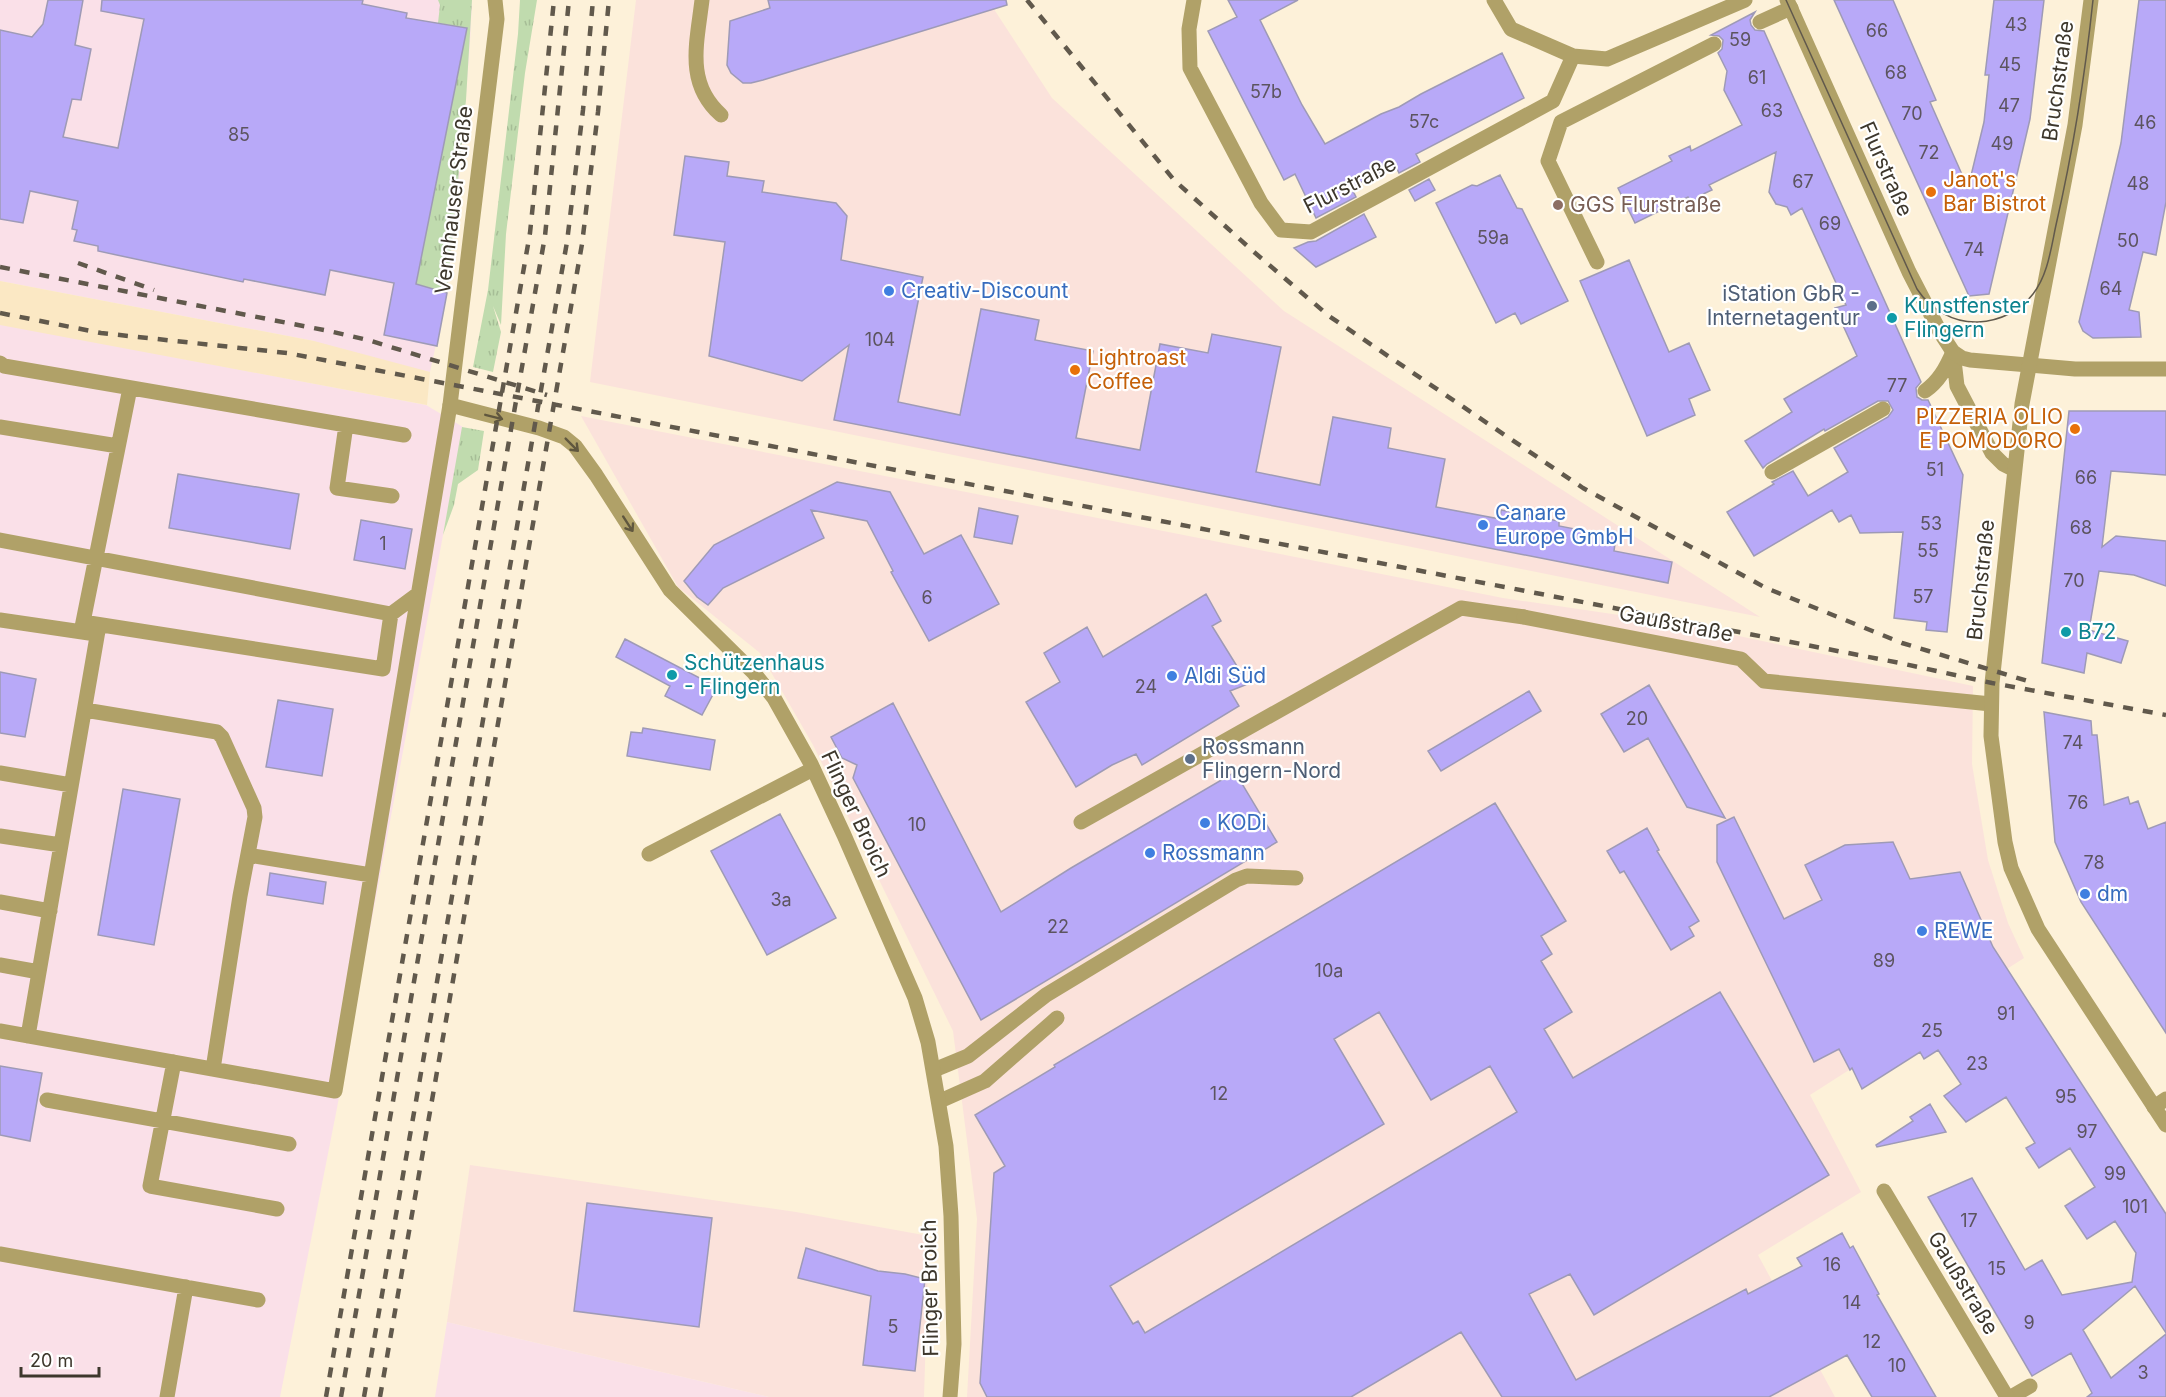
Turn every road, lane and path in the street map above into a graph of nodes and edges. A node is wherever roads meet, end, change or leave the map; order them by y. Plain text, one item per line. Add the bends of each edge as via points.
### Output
1 (495, 0) edge
2 (702, 0) edge
3 (1194, 0) edge
4 (1494, 0) edge
5 (1745, 0) edge
6 (2091, 0) edge
7 (1789, 4) edge
8 (1760, 22) dead end
9 (1713, 44) dead end
10 (1573, 56) junction
11 (721, 116) dead end
12 (1597, 262) dead end
13 (1953, 352) junction
14 (0, 363) edge
15 (2029, 365) junction
16 (2166, 369) edge
17 (130, 388) junction
18 (1924, 391) dead end
19 (450, 405) junction
20 (1883, 409) dead end
21 (346, 425) junction
22 (0, 427) edge
23 (404, 435) dead end
24 (118, 446) junction
25 (2013, 469) junction
26 (1772, 472) dead end
27 (392, 496) dead end
28 (0, 540) edge
29 (96, 558) junction
30 (418, 594) junction
31 (391, 614) junction
32 (0, 620) edge
33 (82, 627) junction
34 (99, 630) junction
35 (1991, 704) junction
36 (85, 710) junction
37 (813, 769) junction
38 (0, 773) edge
39 (71, 785) junction
40 (1081, 822) dead end
41 (0, 836) edge
42 (61, 845) junction
43 (650, 854) dead end
44 (248, 855) junction
45 (371, 875) junction
46 (1296, 878) dead end
47 (0, 902) edge
48 (50, 911) junction
49 (0, 965) edge
50 (39, 972) junction
51 (1057, 1018) dead end
52 (0, 1031) edge
53 (28, 1036) junction
54 (174, 1062) junction
55 (213, 1070) junction
56 (934, 1070) junction
57 (47, 1100) dead end
58 (940, 1101) junction
59 (2160, 1103) edge
60 (164, 1121) junction
61 (2166, 1125) edge
62 (289, 1144) dead end
63 (1884, 1191) dead end
64 (277, 1209) dead end
65 (0, 1254) edge
66 (186, 1287) junction
67 (258, 1300) dead end
68 (2030, 1386) dead end
69 (167, 1397) edge
70 (950, 1397) edge
71 (2009, 1397) edge

1 - 19 street, Vennhauser Straße via 497,19
2 - 11 street via 694,60 701,89
3 - 10 street, Flurstraße via 1189,29 1190,68 1261,203 1281,230 1311,232 1553,101
4 - 10 street via 1511,29
5 - 10 street via 1608,59
6 - 15 street, Bruchstraße via 2075,125
7 - 8 street
7 - 13 street, Flurstraße via 1909,272
9 - 12 street via 1561,122 1548,162
13 - 15 street via 1970,360
13 - 18 street via 1935,383
13 - 25 street, Flurstraße via 1957,386 1992,453
14 - 17 street
15 - 16 street
15 - 25 street, Bruchstraße
17 - 21 street
17 - 24 street
19 - 30 street, Vennhauser Straße
19 -> 37 street, Flinger Broich via 539,428 564,437 575,446 670,590 774,698
20 - 26 street
21 - 23 street
21 - 27 street via 337,488
22 - 24 street
24 - 29 street
25 - 35 street, Bruchstraße
28 - 29 street
29 - 31 street
29 - 33 street
30 - 31 street
30 - 45 street, Vennhauser Straße
31 - 34 street via 383,669
32 - 33 street
33 - 34 street
34 - 36 street
35 - 40 street, Gaußstraße via 1764,681 1742,659 1461,608
35 - 59 street, Bruchstraße via 1998,802 2011,867 2038,929
36 - 39 street
36 - 44 street via 217,732 254,808
37 - 43 street
37 - 56 street, Flinger Broich via 915,998
38 - 39 street
39 - 42 street
41 - 42 street
42 - 48 street
44 - 45 street
44 - 55 street
45 - 55 street, Vennhauser Straße via 335,1091
46 - 56 street via 1247,876 1236,880 1046,994 969,1056
47 - 48 street
48 - 50 street
49 - 50 street
50 - 53 street
51 - 58 street via 985,1081
52 - 53 street
53 - 54 street
54 - 55 street
54 - 60 street
56 - 58 street, Flinger Broich
57 - 60 street
58 - 70 street, Flinger Broich via 951,1216 954,1344
59 - 61 street, Bruchstraße
60 - 62 street
60 - 64 street via 150,1186
63 - 71 street, Gaußstraße
65 - 66 street
66 - 67 street
66 - 69 street
68 - 71 street

